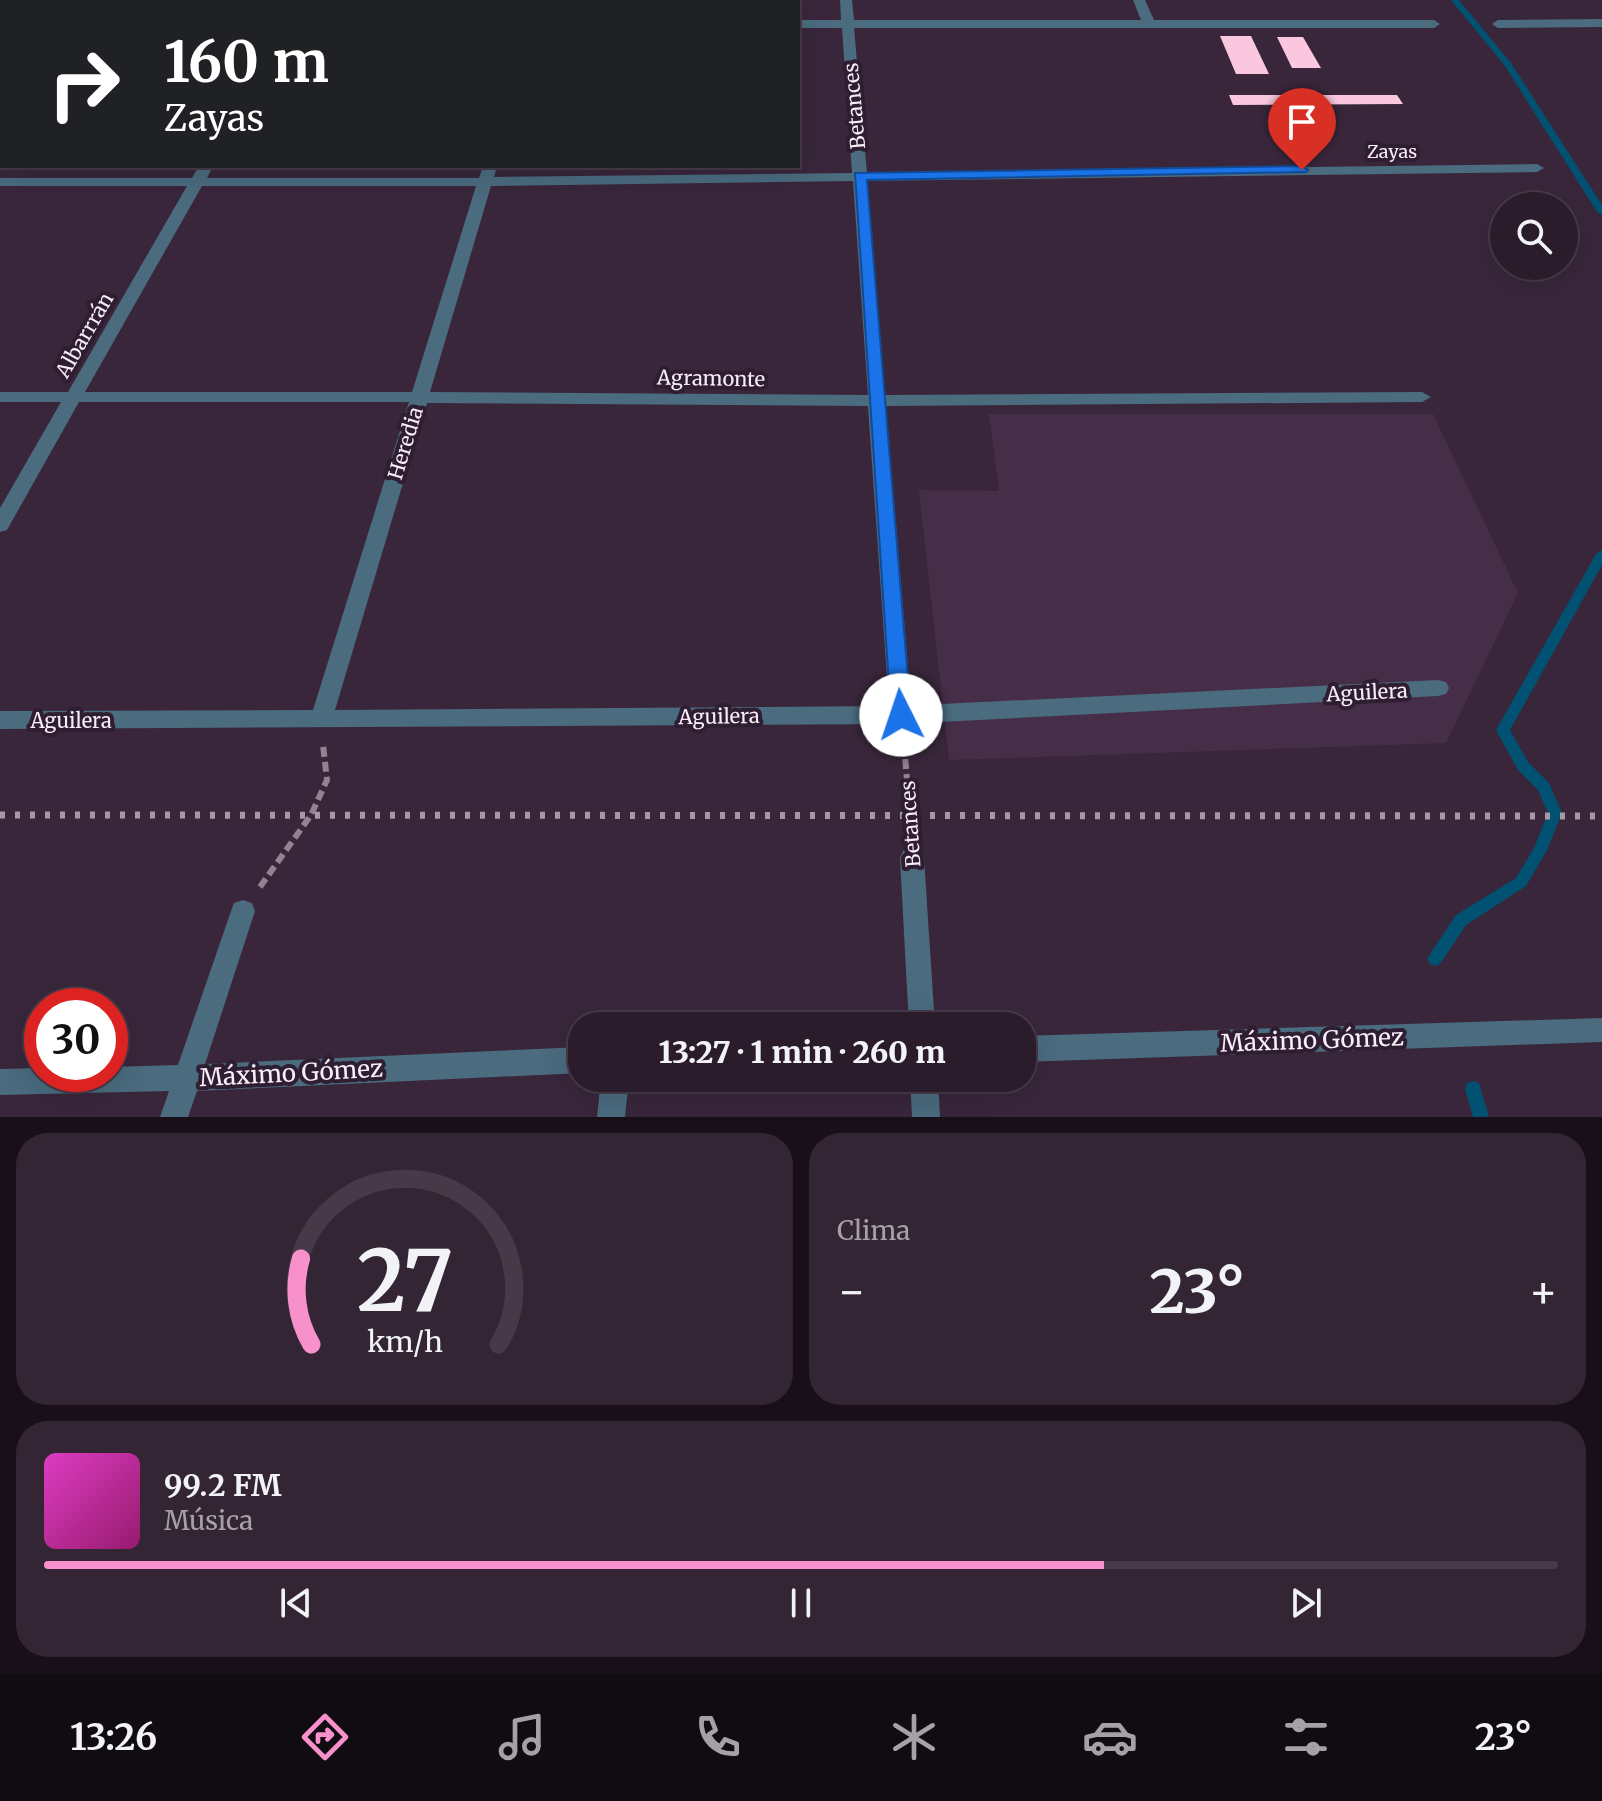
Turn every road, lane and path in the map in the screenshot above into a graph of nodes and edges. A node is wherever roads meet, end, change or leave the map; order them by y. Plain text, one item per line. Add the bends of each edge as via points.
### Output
1 (846, 0) edge
2 (1139, 0) edge
3 (1602, 23) edge
4 (800, 24) edge
5 (848, 24) junction
6 (1149, 24) junction
7 (1434, 24) dead end
8 (1498, 24) dead end
9 (1537, 168) dead end
10 (202, 174) edge
11 (488, 174) edge
12 (860, 176) junction
13 (0, 182) edge
14 (0, 397) edge
15 (73, 397) junction
16 (420, 397) junction
17 (1422, 397) dead end
18 (877, 401) junction
19 (0, 525) edge
20 (1438, 688) dead end
21 (901, 715) junction
22 (0, 720) edge
23 (321, 720) junction
24 (912, 858) joint
25 (243, 911) joint
26 (921, 1012) edge
27 (1602, 1030) edge
28 (1036, 1049) edge
29 (568, 1061) edge
30 (186, 1078) junction
31 (0, 1082) edge
32 (614, 1092) edge
33 (925, 1092) edge
34 (174, 1117) edge
35 (611, 1117) edge
36 (926, 1117) edge

1 - 5 street, Betances
2 - 6 street
3 - 8 street
4 - 5 street
5 - 6 street
5 - 12 street, Betances
6 - 7 street
9 - 12 street, Zayas
10 - 11 street, Zayas
10 - 13 street, Zayas
10 - 15 street, Albarrrán
11 - 12 street, Zayas
11 - 16 street, Heredia
12 - 18 street, Betances
14 - 15 street, Agramonte
15 - 16 street, Agramonte
15 - 19 street, Albarrrán
16 - 18 street, Agramonte
16 - 23 street, Heredia
17 - 18 street, Agramonte
18 - 21 street, Betances
20 - 21 street, Aguilera
21 - 23 street, Aguilera
21 - 24 path, Betances
22 - 23 street, Aguilera
23 - 25 path via 327,780 311,815
24 - 26 street, Betances
25 - 30 street
27 - 28 street, Máximo Gómez
29 - 30 street, Máximo Gómez
30 - 31 street, Máximo Gómez
30 - 34 street
32 - 35 street
33 - 36 street

